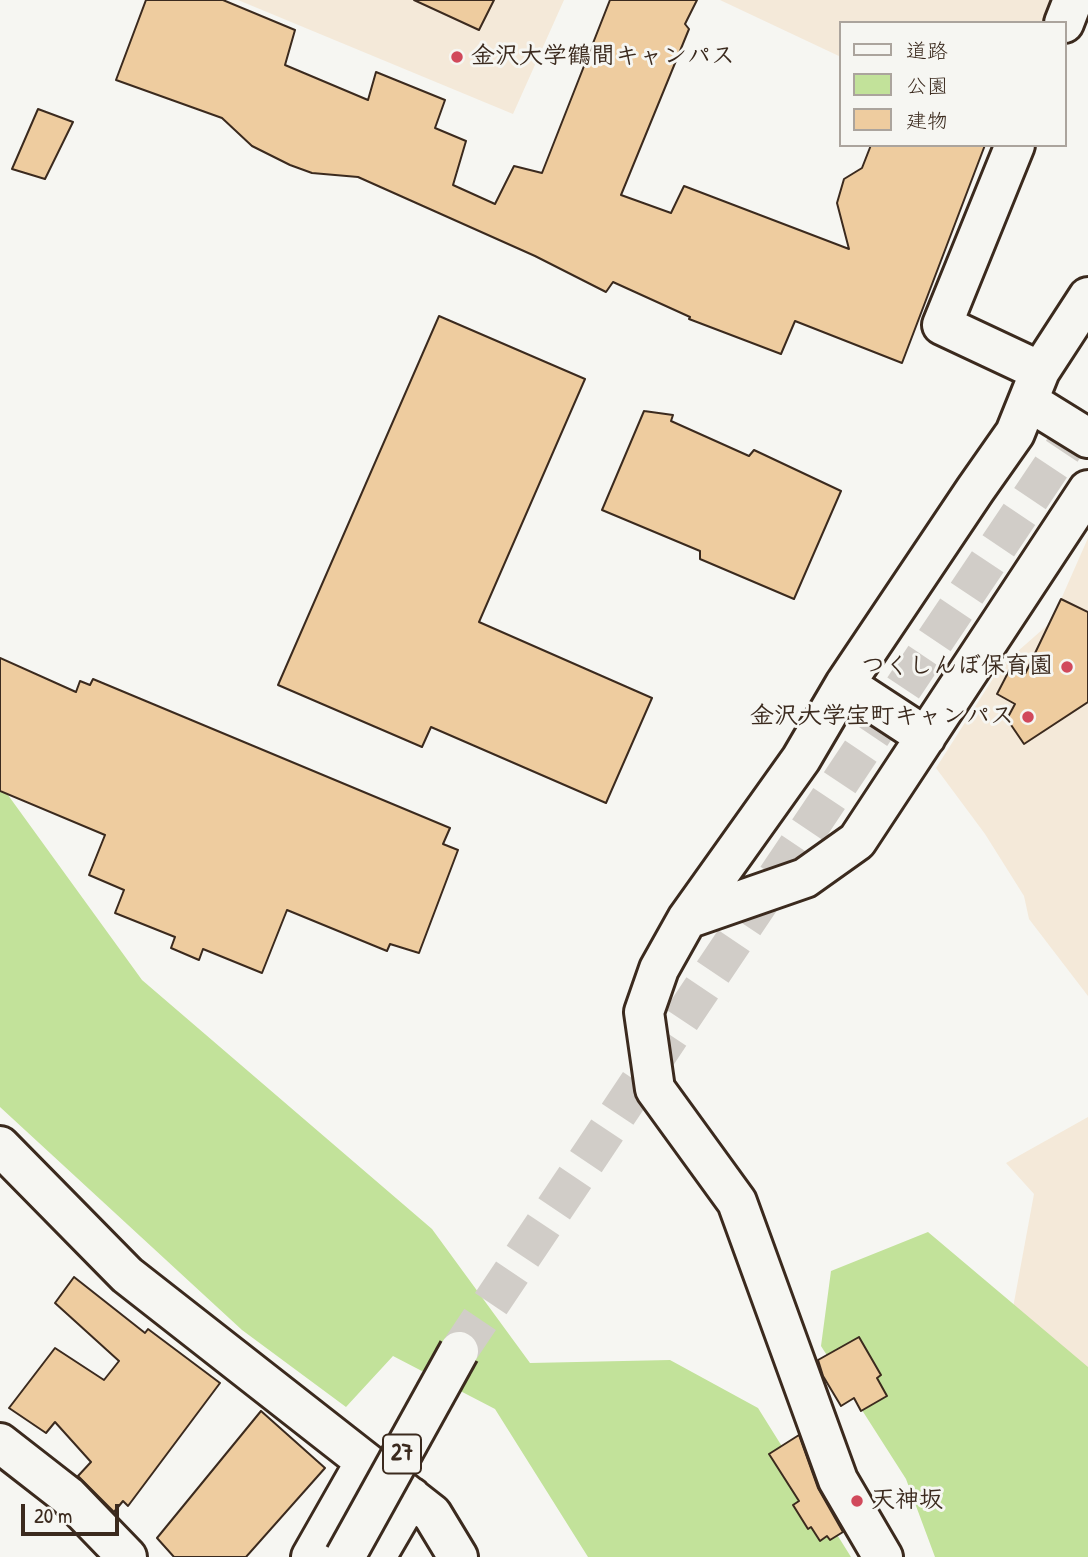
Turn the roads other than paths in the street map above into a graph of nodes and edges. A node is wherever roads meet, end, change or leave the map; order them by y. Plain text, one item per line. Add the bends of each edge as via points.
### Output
1 (1073, 0) edge
2 (1065, 21) edge
3 (1014, 147) edge
4 (1088, 297) edge
5 (1034, 386) junction
6 (1088, 438) edge
7 (1088, 491) edge
8 (845, 684) junction
9 (926, 737) junction
10 (687, 919) junction
11 (0, 1146) edge
12 (459, 1350) tunnel mouth
13 (0, 1443) edge
14 (365, 1461) junction
15 (411, 1497) junction
16 (127, 1557) edge
17 (311, 1557) edge
18 (345, 1557) edge
19 (376, 1557) edge
20 (458, 1557) edge
21 (883, 1557) edge

1 - 2 street
3 - 5 street via 942,325
4 - 5 street
5 - 6 street
5 - 8 street via 1015,433
7 - 9 street
8 - 9 street
8 - 10 street via 801,760
9 - 10 street via 857,841 805,878
10 - 21 street via 659,969 644,1012 655,1089 737,1202 838,1480
11 - 14 street via 127,1275
12 - 18 street, 27, bridge
13 - 16 street via 68,1496
14 - 15 street
14 - 17 street
15 - 19 street
15 - 20 street via 432,1514

